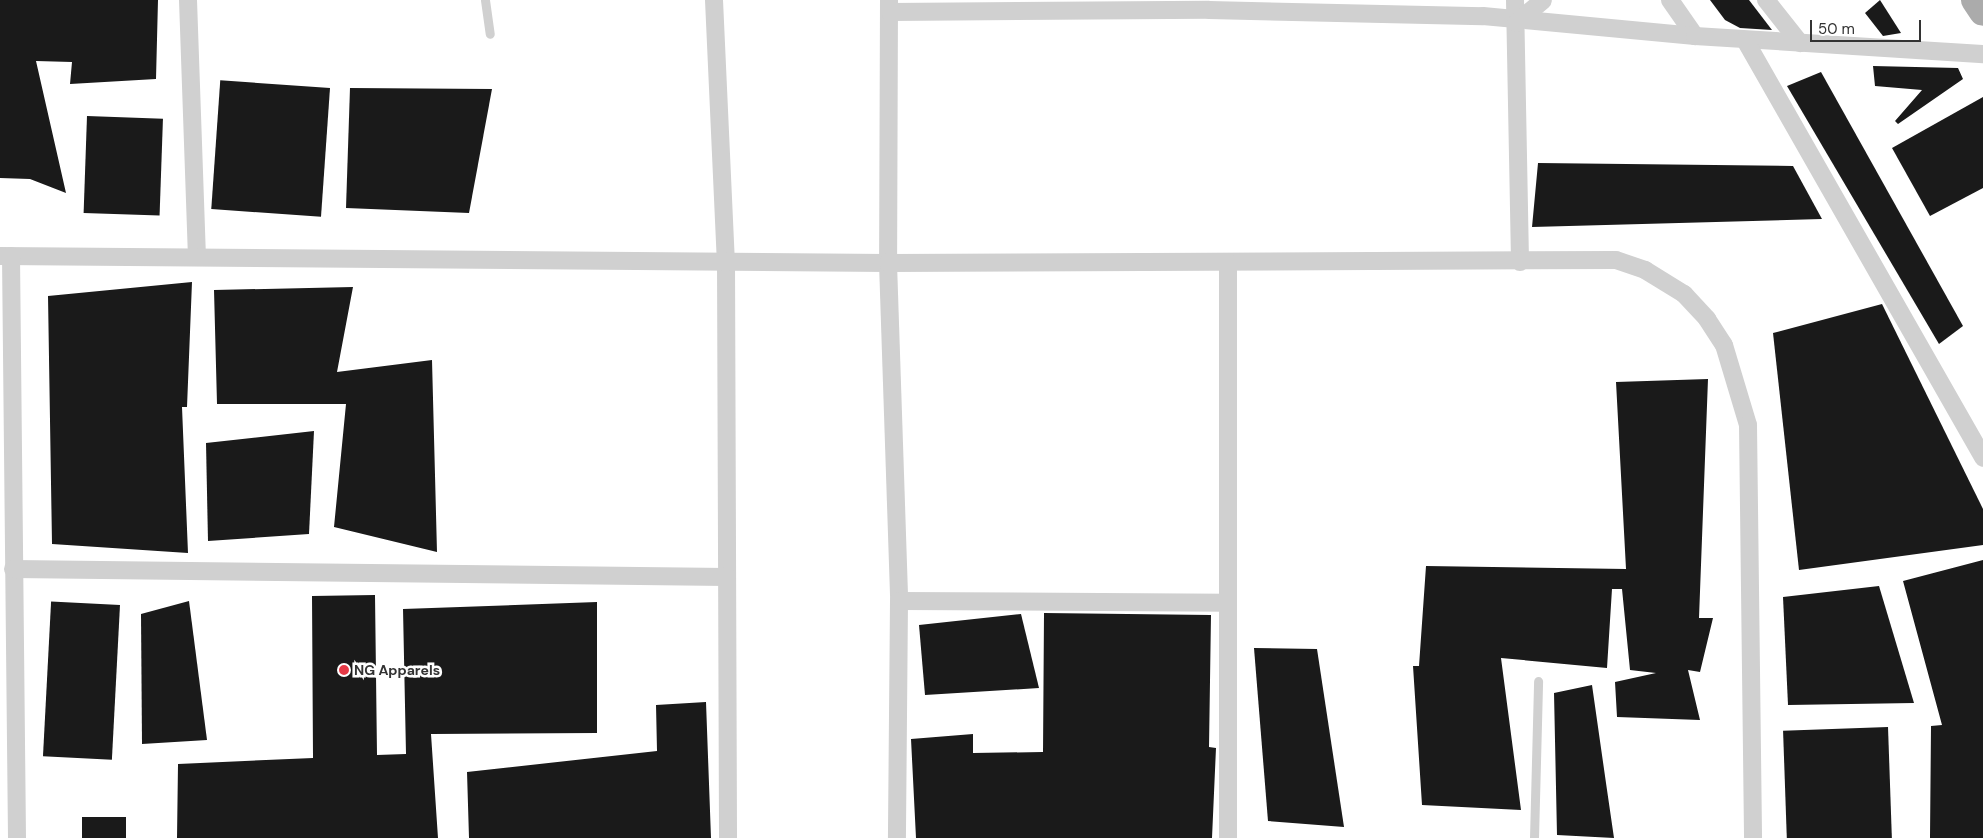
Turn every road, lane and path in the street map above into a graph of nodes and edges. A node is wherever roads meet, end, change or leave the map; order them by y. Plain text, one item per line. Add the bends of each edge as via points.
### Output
1 (188, 0) edge
2 (486, 0) edge
3 (714, 0) edge
4 (1515, 0) edge
5 (1543, 0) edge
6 (1670, 0) edge
7 (1766, 0) edge
8 (1975, 0) edge
9 (1052, 5) edge
10 (1210, 5) edge
11 (889, 6) edge
12 (1983, 12) edge
13 (1516, 23) junction
14 (490, 34) dead end
15 (1696, 36) junction
16 (1745, 40) junction
17 (1800, 43) junction
18 (1983, 54) edge
19 (196, 254) junction
20 (6, 256) edge
21 (726, 261) junction
22 (1520, 262) junction
23 (888, 263) junction
24 (1228, 263) junction
25 (1983, 458) edge
26 (13, 569) junction
27 (727, 577) junction
28 (899, 602) junction
29 (1228, 603) junction
30 (1538, 681) dead end
31 (18, 838) edge
32 (728, 838) edge
33 (897, 838) edge
34 (1228, 838) edge
35 (1534, 838) edge
36 (1753, 838) edge

1 - 19 street
2 - 14 lane
3 - 21 street
4 - 13 street
5 - 13 street
6 - 15 street
7 - 17 street
8 - 12 main road
9 - 10 street
9 - 11 street
10 - 13 street via 1483,16
11 - 23 street
13 - 15 street
13 - 22 street
15 - 16 street
16 - 17 street
16 - 25 street
17 - 18 street
19 - 20 street
19 - 21 street
20 - 26 street
21 - 23 street
21 - 27 street
22 - 24 street
22 - 36 street via 1616,260 1645,270 1684,294 1724,345 1748,425
23 - 24 street
23 - 28 street
24 - 29 street
26 - 27 street
26 - 31 street
27 - 32 street
28 - 29 street
28 - 33 street
29 - 34 street
30 - 35 lane

